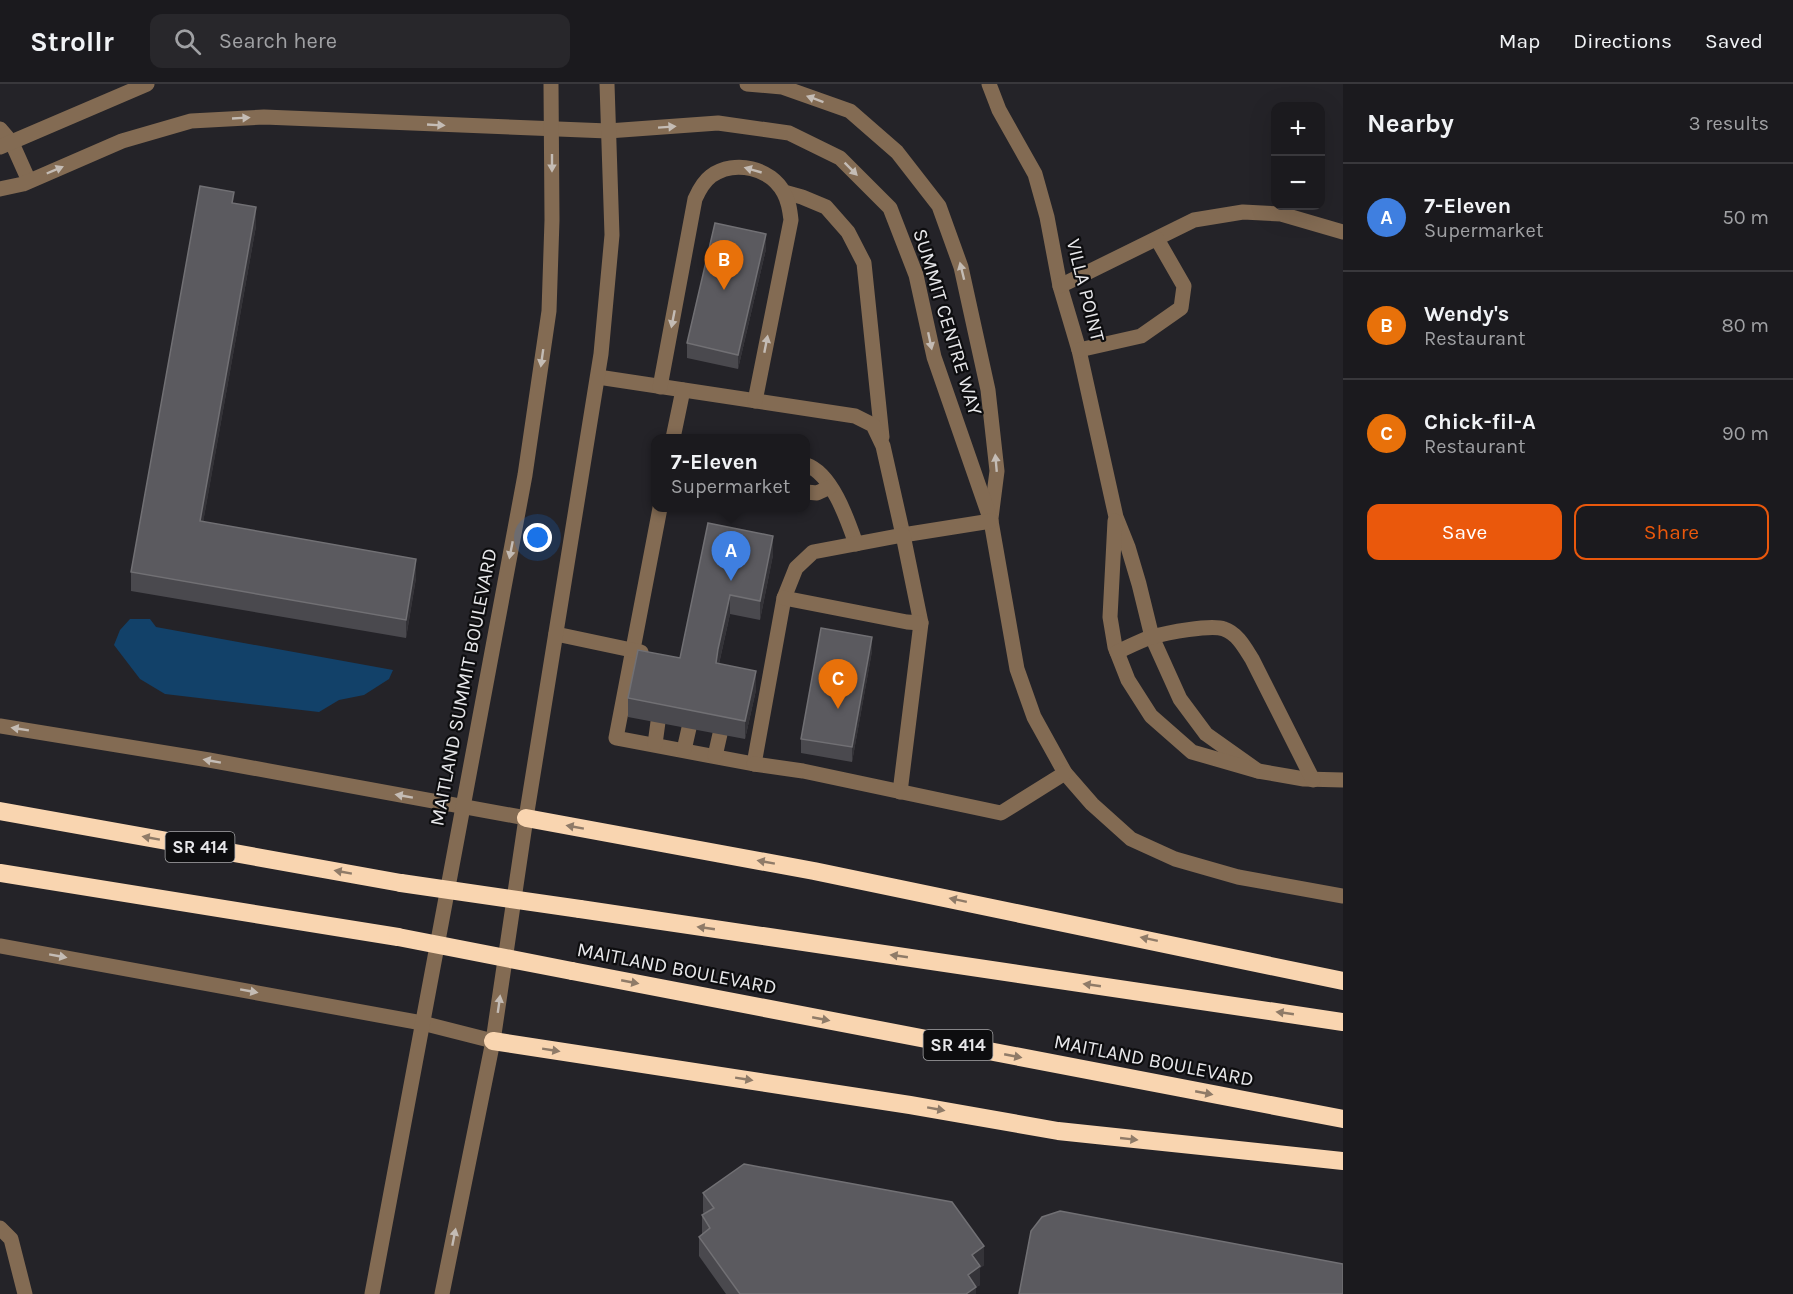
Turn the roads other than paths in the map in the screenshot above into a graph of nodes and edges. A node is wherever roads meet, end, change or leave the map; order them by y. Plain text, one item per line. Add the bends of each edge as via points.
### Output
1 (147, 84) edge
2 (551, 84) edge
3 (607, 84) edge
4 (747, 84) edge
5 (989, 84) edge
6 (0, 129) edge
7 (552, 130) junction
8 (608, 131) junction
9 (6, 145) edge
10 (29, 181) junction
11 (0, 189) edge
12 (784, 192) junction
13 (1343, 232) edge
14 (1157, 238) junction
15 (1060, 286) junction
16 (1079, 350) junction
17 (598, 377) junction
18 (660, 387) junction
19 (683, 390) junction
20 (755, 401) junction
21 (674, 434) edge
22 (883, 446) junction
23 (810, 467) edge
24 (830, 488) junction
25 (810, 492) edge
26 (659, 512) edge
27 (1116, 517) junction
28 (991, 521) junction
29 (903, 535) junction
30 (856, 544) junction
31 (784, 598) junction
32 (921, 623) junction
33 (556, 634) junction
34 (1152, 637) junction
35 (632, 651) junction
36 (1117, 652) junction
37 (652, 655) edge
38 (658, 722) edge
39 (0, 726) edge
40 (689, 728) edge
41 (720, 734) edge
42 (655, 744) junction
43 (684, 750) junction
44 (715, 756) junction
45 (754, 764) junction
46 (1258, 771) junction
47 (1065, 773) junction
48 (1313, 780) junction
49 (1343, 780) edge
50 (900, 792) junction
51 (462, 806) junction
52 (0, 811) edge
53 (526, 818) junction
54 (0, 873) edge
55 (1343, 896) edge
56 (0, 946) edge
57 (1343, 981) edge
58 (1343, 1022) edge
59 (422, 1023) junction
60 (493, 1041) junction
61 (1343, 1119) edge
62 (1343, 1161) edge
63 (0, 1228) edge
64 (25, 1294) edge
65 (372, 1294) edge
66 (442, 1294) edge

1 - 9 street
2 - 7 street, MAITLAND SUMMIT BOULEVARD
3 - 8 street
28 -> 4 street, SUMMIT CENTRE WAY via 998,471 988,390 961,267 939,206 897,152 850,111 782,87
5 - 15 street, VILLA POINT via 1035,174
6 - 9 street
7 - 8 street, SUMMIT CENTRE WAY
10 -> 7 street, SUMMIT CENTRE WAY via 122,141 191,121 264,117
7 -> 51 street, MAITLAND SUMMIT BOULEVARD via 549,311 525,475
8 - 17 street via 612,235
8 -> 28 street, SUMMIT CENTRE WAY via 718,123 789,133 840,158 890,208 916,275 934,357
9 - 10 street
10 - 11 street, SUMMIT CENTRE WAY
12 -> 18 street via 773,178 739,166 722,170 700,187
20 -> 12 street via 790,220
12 - 22 street via 826,207 848,232 864,263
13 - 14 street via 1281,214 1243,212 1194,220
14 - 15 street
14 - 16 street via 1184,286 1181,308 1141,336
15 - 16 street, VILLA POINT
16 - 27 street, VILLA POINT
17 - 18 street
17 - 33 street
18 - 19 street
19 - 20 street
19 - 21 street
20 - 22 street via 855,416 873,425
22 - 29 street
23 - 24 street
24 - 25 street
24 - 30 street via 845,510
26 - 35 street
27 - 34 street, VILLA POINT via 1137,575
27 - 36 street, VILLA POINT via 1110,617
28 - 29 street
28 - 47 street, SUMMIT CENTRE WAY via 1017,669 1034,717
29 - 30 street
29 - 32 street
30 - 31 street via 813,552 796,568
31 - 32 street
31 - 45 street via 764,676
32 - 50 street
33 - 35 street
33 - 53 street
34 - 36 street
34 - 46 street, VILLA POINT via 1180,699 1206,734
34 - 48 street via 1207,627 1224,628 1233,634 1252,659
35 - 37 street
35 - 42 street via 616,738
36 - 46 street, VILLA POINT via 1140,699 1170,734 1192,752
38 - 42 street
51 -> 39 street
40 - 43 street
41 - 44 street
42 - 43 street
43 - 44 street
44 - 45 street
45 - 50 street
46 - 48 street, VILLA POINT
47 - 50 street via 1001,813
47 - 55 street, SUMMIT CENTRE WAY via 1131,839 1175,860 1238,877
48 - 49 street, VILLA POINT
51 - 53 street
51 - 59 street, MAITLAND SUMMIT BOULEVARD
58 -> 52 highway, MAITLAND BOULEVARD / SR 414, bridge via 401,883
57 -> 53 highway via 814,871
60 -> 53 street
54 -> 61 highway, MAITLAND BOULEVARD / SR 414, bridge via 398,937
56 -> 59 street
59 - 60 street
59 - 65 street, MAITLAND SUMMIT BOULEVARD
60 -> 62 highway via 1058,1131
66 -> 60 street
63 - 64 street via 11,1239

